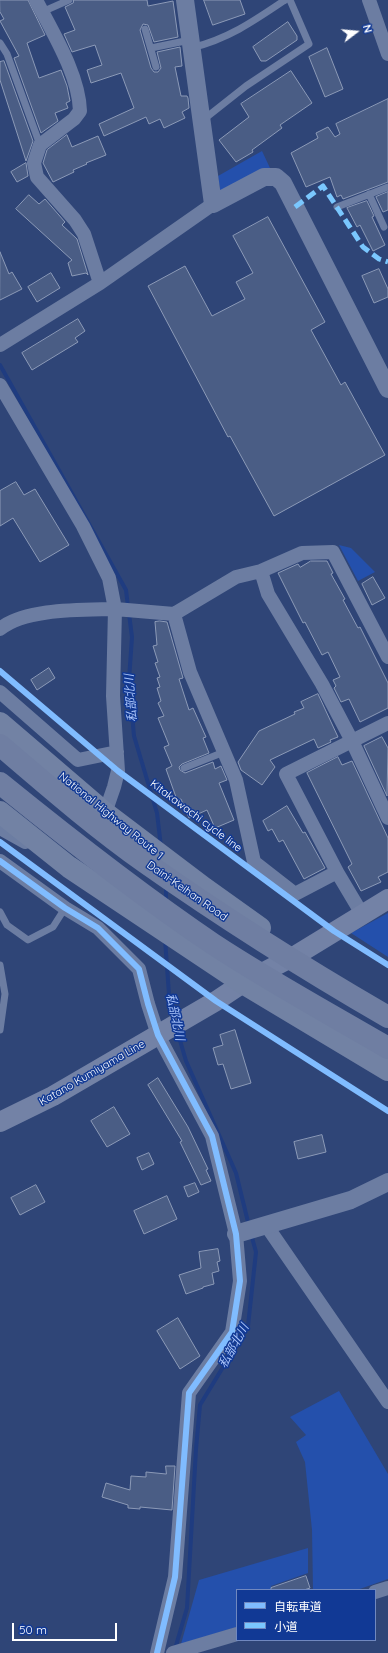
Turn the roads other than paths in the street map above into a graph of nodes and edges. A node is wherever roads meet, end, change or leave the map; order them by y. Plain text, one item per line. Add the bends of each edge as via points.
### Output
1 (69, 0) edge
2 (185, 0) edge
3 (285, 0) edge
4 (290, 0) edge
5 (369, 0) edge
6 (39, 6) edge
7 (145, 29) dead end
8 (0, 43) edge
9 (190, 44) junction
10 (151, 48) junction
11 (388, 54) edge
12 (156, 67) dead end
13 (202, 121) junction
14 (40, 145) junction
15 (388, 187) edge
16 (369, 194) junction
17 (213, 204) junction
18 (337, 207) dead end
19 (384, 227) dead end
20 (100, 283) junction
21 (0, 345) edge
22 (0, 385) edge
23 (388, 389) edge
24 (261, 571) junction
25 (115, 609) junction
26 (174, 614) junction
27 (0, 629) edge
28 (388, 657) edge
29 (0, 692) edge
30 (0, 723) edge
31 (388, 723) edge
32 (352, 741) junction
33 (0, 745) edge
34 (117, 752) junction
35 (224, 752) junction
36 (184, 768) dead end
37 (0, 783) edge
38 (0, 812) edge
39 (105, 813) junction
40 (388, 818) edge
41 (0, 828) edge
42 (0, 861) edge
43 (69, 867) junction
44 (336, 872) junction
45 (388, 899) edge
46 (65, 908) junction
47 (0, 912) edge
48 (362, 914) junction
49 (298, 954) junction
50 (0, 965) edge
51 (243, 983) junction
52 (388, 1008) edge
53 (388, 1017) edge
54 (0, 1030) edge
55 (158, 1034) junction
56 (388, 1048) edge
57 (388, 1070) edge
58 (0, 1122) edge
59 (388, 1182) edge
60 (266, 1225) junction
61 (236, 1234) junction
62 (388, 1402) edge
63 (388, 1588) edge
64 (376, 1592) edge
65 (236, 1634) edge
66 (157, 1653) edge
67 (173, 1653) edge

1 - 6 lane
2 - 9 street
3 - 9 lane via 237,32 212,43
4 - 13 lane via 309,44 246,86
5 - 11 street
6 - 14 street via 61,47 80,97 80,111 74,119
7 - 10 lane
8 - 14 lane via 7,54
9 - 10 lane
9 - 13 street
10 - 12 lane
13 - 17 street
14 - 20 street via 34,163 37,177 81,229
15 - 16 lane
16 - 18 lane
16 - 19 lane
17 - 20 street
17 - 23 street via 264,177 276,177 283,183
20 - 21 street
22 - 25 street via 110,578
24 - 26 street via 236,577
24 - 28 street via 302,552 333,552
24 - 32 street via 268,594 322,684
25 - 26 street
25 - 27 street via 72,610 30,616
25 - 34 street via 113,696
26 - 35 street via 190,672
29 - 34 street via 78,760
30 - 39 highway, National Highway Route 1
31 - 32 street
32 - 40 street
32 - 44 street via 286,774
33 - 53 highway, Daini-Keihan Road, bridge via 70,804 151,866 228,920
34 - 39 street via 118,771
35 - 36 lane
35 - 44 street via 236,780 254,862 295,894
37 - 56 highway, bridge via 129,885 214,944
38 - 43 highway
39 - 49 highway, National Highway Route 1 via 204,888
41 - 43 street
42 - 46 street
43 - 51 highway
44 - 48 street
45 - 48 main road, Katano Kumiyama Line
46 - 47 lane via 53,927 28,940 7,925
46 - 55 street via 98,928 139,969
48 - 49 main road, Katano Kumiyama Line
49 - 51 main road, Katano Kumiyama Line
49 - 52 highway, National Highway Route 1
50 - 54 lane via 5,994
51 - 55 main road, Katano Kumiyama Line
51 - 57 highway
55 - 58 main road, Katano Kumiyama Line via 54,1096
55 - 61 street via 212,1136
59 - 60 street via 351,1200
60 - 61 street
60 - 62 street
61 - 66 street via 240,1280 232,1332 189,1393 175,1577
63 - 64 street
65 - 67 street

